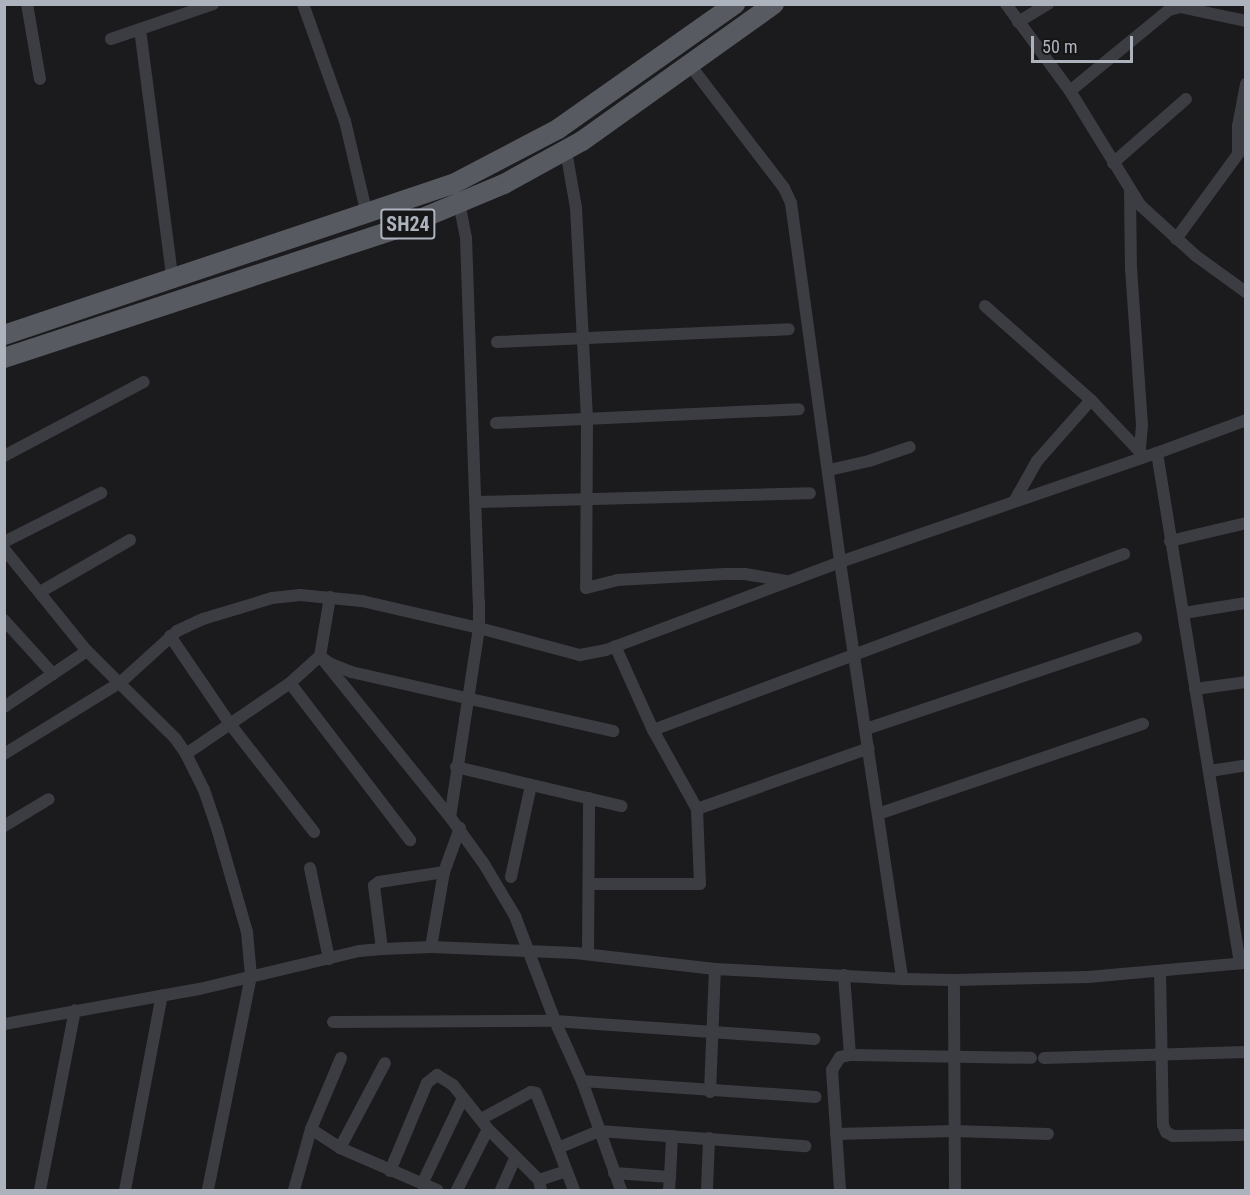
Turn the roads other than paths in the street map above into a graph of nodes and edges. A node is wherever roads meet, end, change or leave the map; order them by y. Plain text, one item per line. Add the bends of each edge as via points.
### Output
1 (27, 4) edge
2 (213, 4) edge
3 (303, 4) edge
4 (735, 4) edge
5 (1006, 4) edge
6 (1048, 4) edge
7 (773, 6) edge
8 (1245, 21) edge
9 (1018, 22) junction
10 (140, 29) junction
11 (111, 39) dead end
12 (690, 65) junction
13 (40, 79) dead end
14 (1245, 84) edge
15 (1070, 91) junction
16 (1186, 99) dead end
17 (566, 151) junction
18 (1113, 163) junction
19 (453, 184) junction
20 (1130, 189) junction
21 (460, 203) junction
22 (367, 214) junction
23 (1176, 239) junction
24 (172, 277) junction
25 (1243, 286) edge
26 (985, 306) dead end
27 (789, 329) dead end
28 (4, 334) edge
29 (582, 338) junction
30 (497, 342) dead end
31 (4, 358) edge
32 (144, 382) dead end
33 (1091, 400) junction
34 (800, 409) dead end
35 (586, 419) junction
36 (1245, 420) edge
37 (496, 423) dead end
38 (910, 447) dead end
39 (1147, 453) junction
40 (4, 456) edge
41 (828, 470) junction
42 (101, 493) dead end
43 (810, 493) dead end
44 (1016, 500) junction
45 (587, 501) junction
46 (477, 502) junction
47 (1245, 523) edge
48 (130, 540) dead end
49 (1170, 541) junction
50 (4, 542) edge
51 (4, 549) edge
52 (1124, 554) dead end
53 (840, 562) junction
54 (788, 581) junction
55 (40, 592) junction
56 (330, 597) junction
57 (1245, 603) edge
58 (1184, 613) junction
59 (4, 620) edge
60 (479, 628) junction
61 (170, 636) junction
62 (1136, 638) dead end
63 (615, 646) junction
64 (87, 651) junction
65 (855, 652) junction
66 (320, 656) junction
67 (53, 674) junction
68 (121, 682) junction
69 (1245, 682) edge
70 (290, 683) junction
71 (1195, 689) junction
72 (469, 698) junction
73 (4, 707) edge
74 (230, 724) junction
75 (1143, 724) dead end
76 (866, 729) junction
77 (653, 730) junction
78 (613, 731) dead end
79 (868, 748) junction
80 (4, 754) edge
81 (186, 754) junction
82 (1245, 765) edge
83 (456, 767) junction
84 (1209, 771) junction
85 (531, 785) junction
86 (590, 798) junction
87 (49, 799) dead end
88 (621, 806) dead end
89 (697, 809) junction
90 (878, 814) junction
91 (450, 817) junction
92 (4, 826) edge
93 (460, 828) junction
94 (314, 832) dead end
95 (410, 840) dead end
96 (310, 868) dead end
97 (444, 872) junction
98 (511, 877) dead end
99 (589, 884) junction
100 (431, 947) junction
101 (382, 949) junction
102 (528, 951) junction
103 (588, 954) junction
104 (328, 958) junction
105 (1243, 963) edge
106 (715, 969) junction
107 (1160, 971) junction
108 (844, 975) junction
109 (251, 976) junction
110 (902, 979) junction
111 (954, 980) junction
112 (162, 995) junction
113 (75, 1010) junction
114 (555, 1021) junction
115 (333, 1022) dead end
116 (4, 1024) edge
117 (712, 1030) junction
118 (814, 1039) dead end
119 (1245, 1052) edge
120 (1162, 1054) junction
121 (850, 1055) junction
122 (954, 1056) junction
123 (341, 1058) dead end
124 (386, 1063) dead end
125 (582, 1081) junction
126 (710, 1092) junction
127 (463, 1098) junction
128 (815, 1098) dead end
129 (484, 1124) junction
130 (311, 1129) junction
131 (599, 1131) junction
132 (955, 1131) junction
133 (836, 1134) junction
134 (1048, 1134) dead end
135 (1242, 1135) dead end
136 (672, 1136) junction
137 (709, 1138) junction
138 (806, 1146) dead end
139 (340, 1148) junction
140 (558, 1148) junction
141 (516, 1157) junction
142 (390, 1171) junction
143 (567, 1171) junction
144 (614, 1173) junction
145 (670, 1177) junction
146 (422, 1184) junction
147 (540, 1185) edge
148 (39, 1191) edge
149 (125, 1191) edge
150 (208, 1191) edge
151 (294, 1191) edge
152 (437, 1191) edge
153 (457, 1191) edge
154 (501, 1191) edge
155 (574, 1191) edge
156 (621, 1191) edge
157 (669, 1191) edge
158 (706, 1191) edge
159 (840, 1191) edge
160 (955, 1191) edge

1 - 13 street
2 - 10 street
3 - 22 street via 345,121
4 - 19 main road, SH24 via 558,129
5 - 9 street
6 - 9 street
7 - 12 main road, SH24
8 - 15 street via 1180,7 1169,10
9 - 15 street
10 - 11 street
10 - 24 street
12 - 17 main road, SH24
12 - 41 street via 784,188 791,203
14 - 23 street via 1238,154
15 - 18 street
16 - 18 street
17 - 21 main road, SH24
17 - 29 street via 575,200
18 - 20 street
19 - 21 street
19 - 22 main road, SH24
20 - 23 street via 1140,205
20 - 39 street via 1131,268
21 - 31 main road, SH24 via 311,258
21 - 46 street via 466,238
22 - 24 main road, SH24
23 - 25 street
24 - 28 main road, SH24
26 - 33 street
27 - 29 street
29 - 30 street
29 - 35 street
32 - 40 street
33 - 39 street
33 - 44 street via 1036,461
34 - 35 street
35 - 37 street
35 - 45 street
36 - 39 street
38 - 41 street
39 - 44 street
39 - 49 street
41 - 53 street
42 - 50 street
43 - 45 street
44 - 53 street
45 - 46 street
45 - 54 street via 586,588 617,580 726,574
46 - 60 street
47 - 49 street
48 - 55 street
49 - 58 street
51 - 55 street
52 - 65 street
53 - 54 street
53 - 65 street
54 - 63 street
55 - 64 street
56 - 60 street
56 - 61 street via 272,598 203,619
56 - 66 street
57 - 58 street
58 - 71 street
59 - 67 street
60 - 63 street via 580,655
60 - 72 street
61 - 68 street
61 - 74 street
62 - 76 street
63 - 77 street
64 - 67 street
64 - 68 street
65 - 76 street
65 - 77 street
66 - 70 street
66 - 72 street via 351,672
66 - 91 street
67 - 73 street
68 - 80 street
68 - 81 street
69 - 71 street
70 - 74 street
70 - 95 street
71 - 84 street
72 - 78 street
72 - 83 street
74 - 81 street
74 - 94 street
75 - 90 street
76 - 79 street
77 - 89 street
79 - 89 street
79 - 90 street
81 - 109 street via 204,790 232,877 247,932
82 - 84 street
83 - 85 street
83 - 91 street
84 - 105 street
85 - 86 street
85 - 98 street
86 - 88 street
86 - 99 street
87 - 92 street
89 - 99 street via 700,884
90 - 110 street
91 - 93 street
93 - 97 street
93 - 102 street via 507,898
96 - 104 street
97 - 100 street
97 - 101 street via 374,886
99 - 103 street
100 - 101 street
100 - 102 street
101 - 104 street
102 - 103 street
102 - 114 street
103 - 106 street
104 - 109 street
105 - 107 street
106 - 108 street
106 - 117 street
107 - 111 street
107 - 120 street
108 - 110 street
108 - 121 street
109 - 112 street
109 - 150 street
110 - 111 street
111 - 122 street
112 - 113 street
112 - 149 street
113 - 116 street
113 - 148 street
114 - 115 street
114 - 117 street
114 - 125 street
117 - 118 street
117 - 126 street
119 - 120 street
120 - 122 street
120 - 135 street via 1166,1132 1173,1136
121 - 122 street
121 - 133 street via 840,1057 832,1070
122 - 132 street
123 - 130 street
124 - 139 street
125 - 126 street
125 - 131 street
126 - 128 street
127 - 129 street
127 - 142 street via 443,1077 432,1078
127 - 146 street
129 - 140 street via 531,1092 536,1093
129 - 141 street
129 - 153 street
130 - 139 street
130 - 151 street
131 - 136 street
131 - 140 street
131 - 144 street
132 - 133 street
132 - 134 street
132 - 160 street
133 - 159 street
136 - 137 street
136 - 145 street
137 - 138 street
137 - 158 street
139 - 142 street
140 - 143 street
141 - 147 street
141 - 154 street
142 - 146 street
143 - 147 street
143 - 155 street
144 - 145 street
144 - 156 street
145 - 157 street
146 - 152 street

